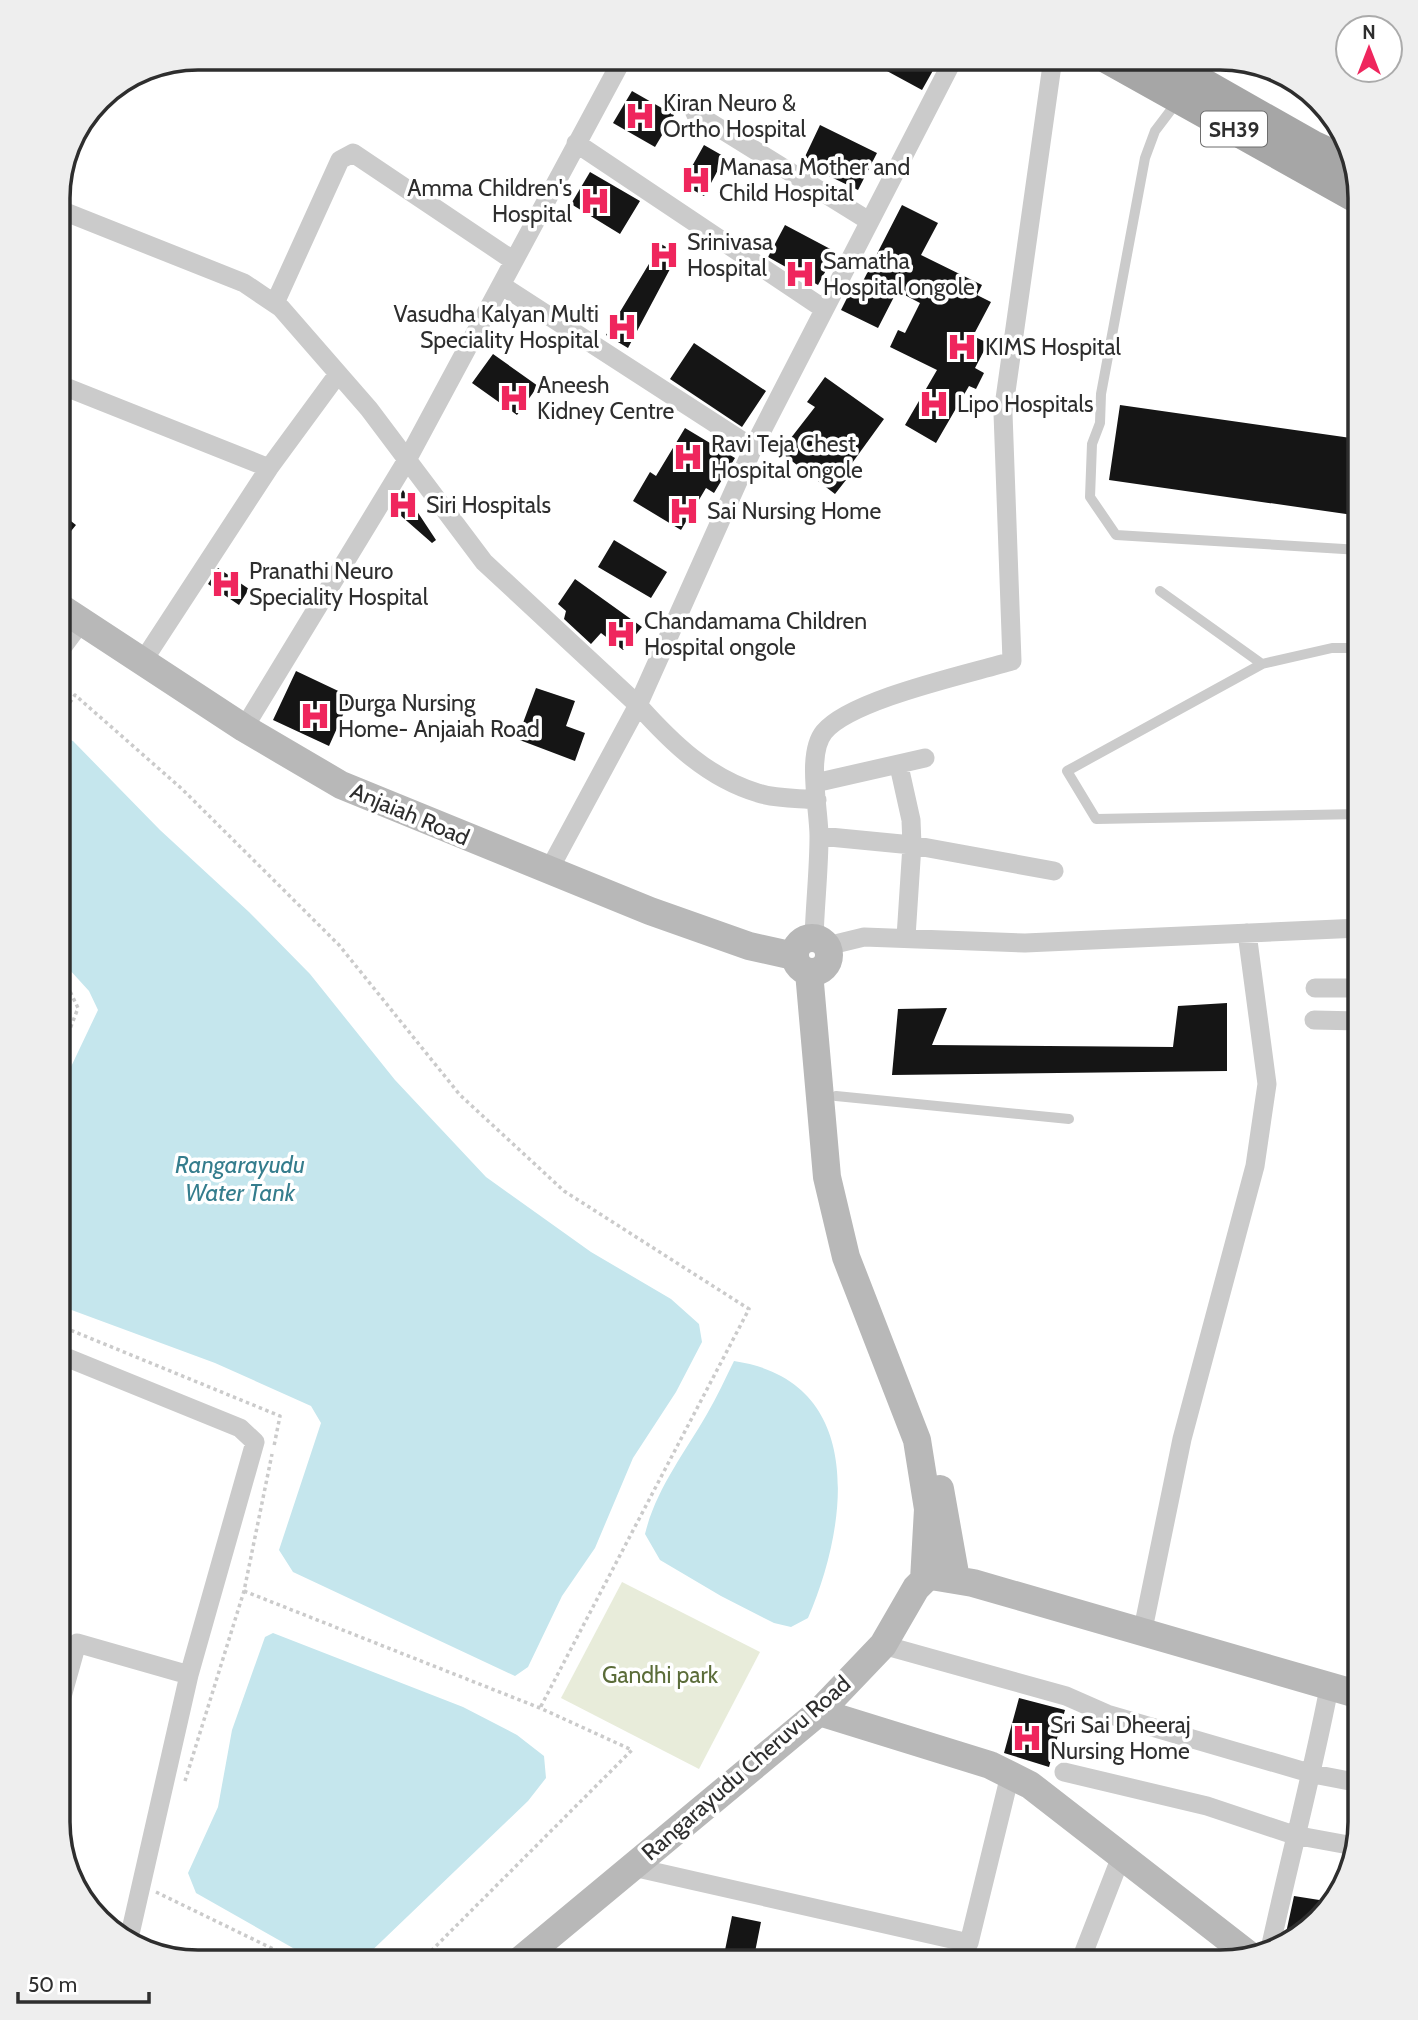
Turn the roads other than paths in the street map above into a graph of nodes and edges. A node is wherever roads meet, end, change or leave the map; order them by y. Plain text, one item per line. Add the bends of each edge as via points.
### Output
1 (616, 70) edge
2 (948, 70) edge
3 (1051, 70) edge
4 (1139, 70) edge
5 (1168, 70) edge
6 (1185, 88) junction
7 (695, 113) dead end
8 (576, 143) junction
9 (1342, 160) edge
10 (1348, 191) edge
11 (70, 214) edge
12 (869, 221) junction
13 (514, 261) junction
14 (501, 285) junction
15 (275, 303) junction
16 (824, 309) junction
17 (338, 374) junction
18 (70, 389) edge
19 (752, 448) junction
20 (407, 460) junction
21 (269, 468) junction
22 (1348, 549) edge
23 (1160, 591) dead end
24 (70, 614) edge
25 (82, 621) junction
26 (70, 637) edge
27 (1348, 648) edge
28 (143, 661) junction
29 (1262, 664) junction
30 (638, 705) junction
31 (244, 728) junction
32 (925, 758) dead end
33 (899, 766) junction
34 (816, 791) junction
35 (1348, 814) edge
36 (819, 836) junction
37 (912, 845) junction
38 (549, 870) junction
39 (1054, 871) dead end
40 (1348, 929) edge
41 (1247, 933) junction
42 (906, 937) junction
43 (814, 956) junction
44 (1315, 988) dead end
45 (1348, 988) edge
46 (1314, 1020) dead end
47 (1348, 1021) edge
48 (836, 1096) junction
49 (1069, 1119) dead end
50 (70, 1359) edge
51 (956, 1579) junction
52 (924, 1580) junction
53 (1142, 1634) junction
54 (883, 1645) junction
55 (70, 1668) edge
56 (189, 1675) junction
57 (1328, 1688) junction
58 (1348, 1692) edge
59 (819, 1712) junction
60 (1064, 1772) dead end
61 (1313, 1774) junction
62 (1010, 1775) junction
63 (1348, 1781) edge
64 (1294, 1835) junction
65 (1346, 1845) edge
66 (1122, 1854) junction
67 (633, 1867) junction
68 (131, 1930) edge
69 (1272, 1939) edge
70 (1241, 1948) edge
71 (533, 1950) edge
72 (1085, 1950) edge

1 - 8 street
2 - 12 street
3 - 34 street via 1003,413 1013,661 876,702 840,718 824,732 818,747
4 - 6 main road, SH39
5 - 6 main road, SH39
6 - 9 main road, SH39
6 - 10 main road, SH39
6 - 22 lane via 1155,131 1145,158 1101,394 1100,422 1092,444 1090,498 1116,535
7 - 12 street
8 - 13 street
8 - 16 street
11 - 15 street via 244,283
12 - 16 street
13 - 14 street
13 - 15 street via 353,153 340,160
14 - 19 street
14 - 20 street
15 - 17 street
16 - 19 street
17 - 20 street
17 - 21 street
18 - 21 street
19 - 30 street
20 - 30 street via 484,562
20 - 31 street
21 - 28 street
23 - 29 lane
24 - 25 street, Anjaiah Road
25 - 26 street
25 - 28 street, Anjaiah Road
27 - 29 lane
28 - 31 street, Anjaiah Road
29 - 35 lane via 1067,771 1096,819
30 - 34 street via 687,754 721,779 760,794
30 - 38 street
31 - 38 street, Anjaiah Road via 373,800
32 - 33 street
33 - 34 street
33 - 37 street
34 - 36 street
36 - 37 street
36 - 43 street
37 - 39 street
37 - 42 street
38 - 43 street, Anjaiah Road via 749,946
40 - 41 street
41 - 42 street via 1025,943
41 - 53 street via 1267,1084 1257,1153 1182,1439
42 - 43 street via 864,937
43 - 48 street
43 - 52 street via 827,1177 846,1257 917,1440 928,1509
44 - 45 street
46 - 47 street
48 - 49 lane
48 - 51 street via 846,1187 865,1268 929,1443
50 - 56 street via 240,1428 255,1442
51 - 52 street
51 - 53 street
52 - 54 street, Rangarayudu Cheruvu Road
53 - 57 street
54 - 59 street, Rangarayudu Cheruvu Road
54 - 61 street via 1066,1696 1107,1714
55 - 56 street via 77,1643
56 - 68 street
57 - 58 street
57 - 61 street
59 - 62 street
59 - 67 street, Rangarayudu Cheruvu Road
60 - 64 street via 1207,1806
61 - 63 street
61 - 64 street
62 - 66 street
62 - 67 street via 969,1944
64 - 65 street
64 - 69 street
66 - 70 street
66 - 72 street
67 - 71 street, Rangarayudu Cheruvu Road

